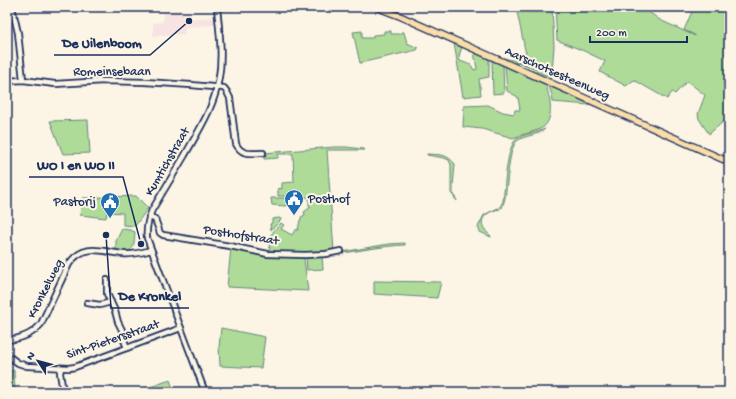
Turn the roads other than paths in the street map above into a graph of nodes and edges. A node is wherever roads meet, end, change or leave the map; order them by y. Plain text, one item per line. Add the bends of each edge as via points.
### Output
1 (12, 7) edge
2 (217, 7) edge
3 (376, 7) edge
4 (23, 80) junction
5 (7, 81) edge
6 (217, 88) junction
7 (263, 153) dead end
8 (729, 162) edge
9 (149, 217) junction
10 (151, 250) junction
11 (341, 251) dead end
12 (108, 280) dead end
13 (111, 302) junction
14 (87, 303) dead end
15 (181, 328) junction
16 (7, 340) edge
17 (126, 348) junction
18 (7, 355) edge
19 (61, 368) junction
20 (63, 392) edge
21 (205, 392) edge

1 - 4 street
2 - 6 street, Kumtichstraat via 220,55
3 - 8 main road, Aarschotsesteenweg
4 - 5 street, Romeinsebaan
4 - 6 street, Romeinsebaan via 55,84 145,82
6 - 7 street via 224,88 230,98 238,148 246,153
6 - 9 street, Kumtichstraat via 205,120
9 - 10 street, Kumtichstraat via 146,233
9 - 11 street, Posthofstraat via 155,219 163,235 268,254 317,255
10 - 15 street, Kumtichstraat
10 - 16 street, Kronkelweg via 125,254 96,250 80,253 69,264 45,318 37,329 20,338
12 - 13 street via 107,294
13 - 14 street via 100,305
13 - 17 street
15 - 17 street, Sint-Pietersstraat
15 - 21 street, Kumtichstraat
17 - 19 street, Sint-Pietersstraat via 75,367
18 - 19 street, Sint-Pietersstraat via 18,364
19 - 20 street

